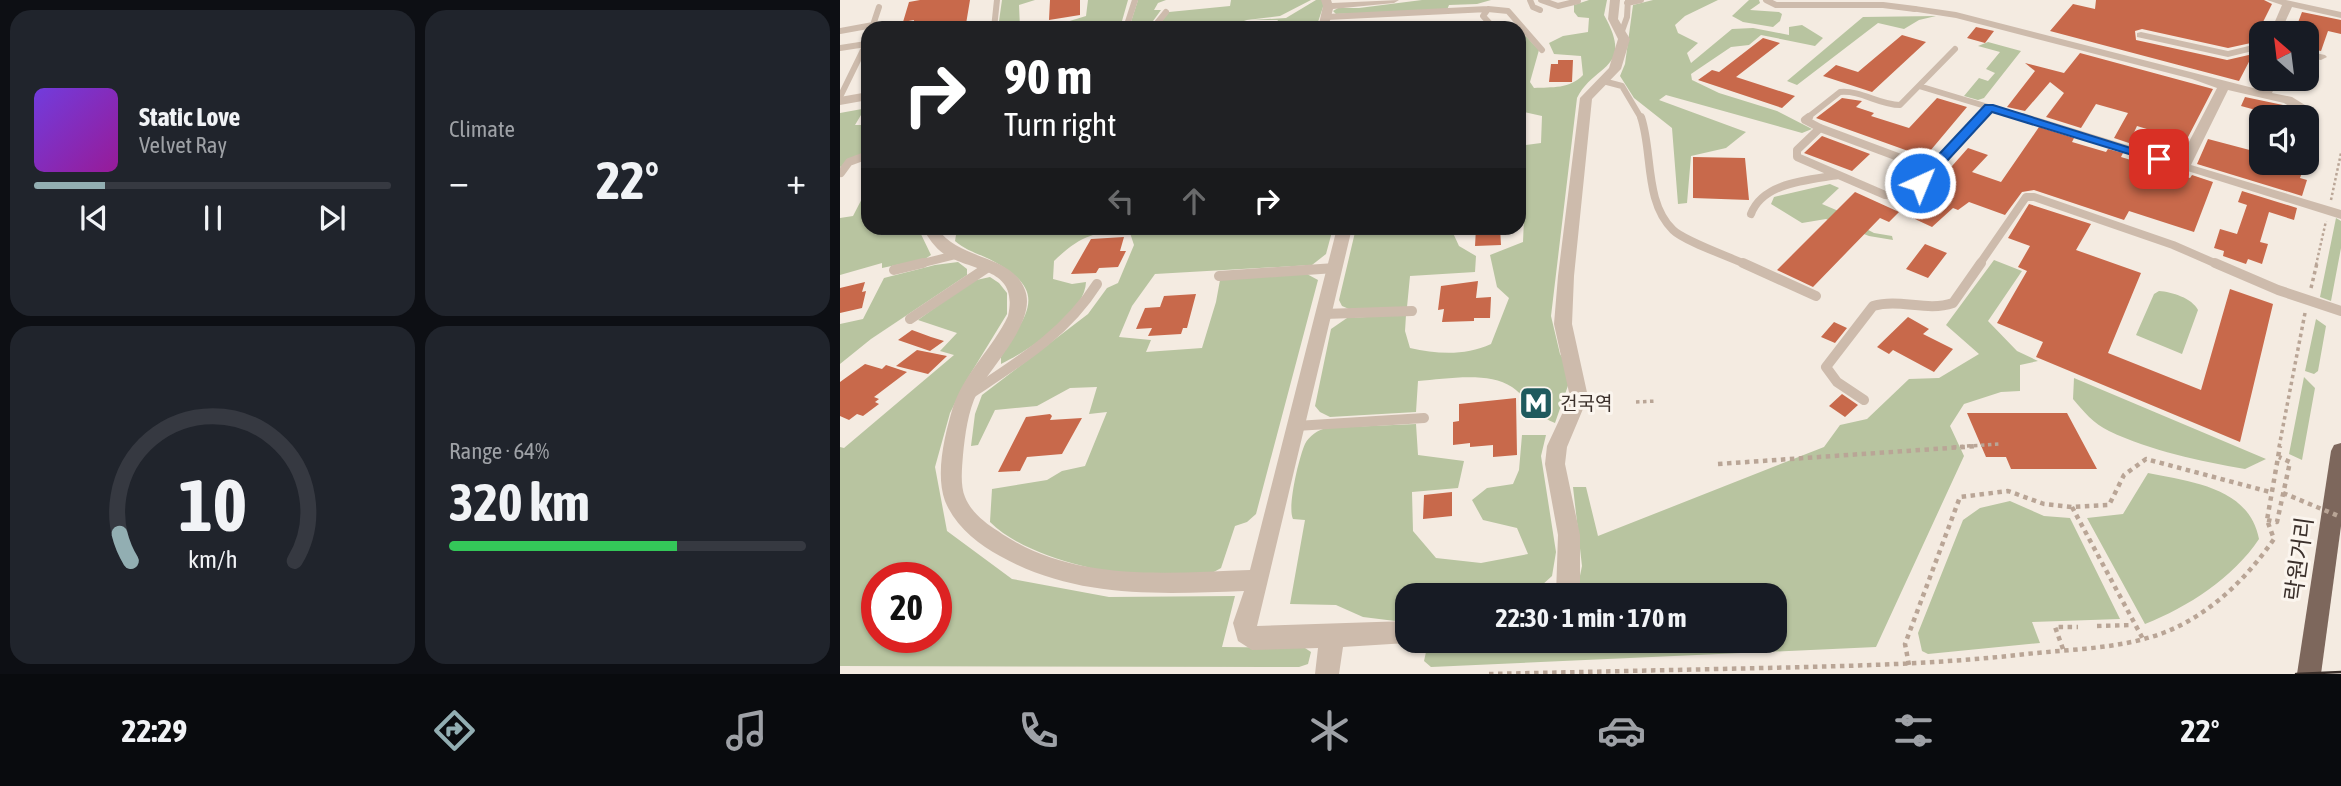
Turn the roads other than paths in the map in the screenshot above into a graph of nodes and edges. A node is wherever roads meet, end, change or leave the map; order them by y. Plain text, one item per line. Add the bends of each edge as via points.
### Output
1 (997, 0) edge
2 (1135, 0) edge
3 (1394, 0) edge
4 (1493, 0) edge
5 (1530, 0) edge
6 (1541, 0) edge
7 (1641, 0) edge
8 (1766, 0) edge
9 (2272, 0) edge
10 (1578, 1) edge
11 (1623, 1) edge
12 (2288, 4) junction
13 (879, 7) dead end
14 (1488, 9) junction
15 (1915, 9) joint
16 (1540, 10) dead end
17 (1166, 12) dead end
18 (1326, 13) edge
19 (2341, 15) edge
20 (874, 21) edge
21 (994, 21) edge
22 (1128, 21) edge
23 (1159, 21) edge
24 (1488, 21) edge
25 (1517, 21) edge
26 (2281, 21) edge
27 (861, 28) edge
28 (840, 31) edge
29 (1526, 32) edge
30 (2141, 35) dead end
31 (861, 43) edge
32 (840, 48) edge
33 (861, 49) edge
34 (1955, 49) dead end
35 (2249, 49) edge
36 (1542, 50) dead end
37 (2201, 63) junction
38 (1603, 81) junction
39 (1919, 86) junction
40 (2224, 86) junction
41 (2267, 91) edge
42 (2265, 95) junction
43 (861, 97) edge
44 (840, 99) edge
45 (2296, 105) edge
46 (1989, 108) junction
47 (2018, 116) joint
48 (1820, 128) junction
49 (861, 158) edge
50 (2183, 167) junction
51 (1933, 170) junction
52 (841, 173) edge
53 (1839, 175) junction
54 (2334, 213) edge
55 (1751, 214) dead end
56 (935, 235) edge
57 (1343, 235) edge
58 (955, 255) junction
59 (988, 267) junction
60 (1335, 268) junction
61 (894, 270) dead end
62 (1219, 276) dead end
63 (1097, 284) dead end
64 (1816, 296) dead end
65 (1412, 311) dead end
66 (2341, 311) edge
67 (1324, 314) junction
68 (910, 318) dead end
69 (966, 396) junction
70 (1864, 400) dead end
71 (1423, 418) dead end
72 (1296, 426) junction
73 (2341, 452) edge
74 (1259, 580) junction
75 (1568, 583) edge
76 (1395, 633) edge
77 (1332, 636) junction
78 (1327, 674) edge
79 (2309, 674) edge

1 - 21 lane
2 - 22 lane
3 - 18 street
4 - 14 lane
5 - 16 lane
6 - 10 lane via 1558,6
7 - 11 lane
8 - 15 lane via 1776,5
9 - 12 street
11 - 38 street via 1613,19 1624,39 1615,69
12 - 19 street
12 - 26 street
13 - 20 lane
14 - 18 lane
14 - 24 lane via 1483,16
14 - 25 lane via 1508,11
15 - 37 street
17 - 23 lane
27 - 28 lane
29 - 36 lane
30 - 37 street
31 - 32 lane
33 - 44 lane
34 - 39 lane
35 - 37 street
37 - 40 street
38 - 64 lane via 1622,86 1639,114 1652,181 1665,220 1674,232
38 - 75 street via 1586,99 1584,109 1566,276 1563,324 1579,397 1557,446 1555,464 1569,535
39 - 46 lane
39 - 48 lane via 1900,105 1891,106 1838,92 1805,120
40 - 42 street
40 - 50 street
41 - 42 street
42 - 45 street
43 - 44 street
46 - 47 lane
46 - 51 lane
47 - 50 street
48 - 51 lane
48 - 53 lane via 1797,150 1797,157
49 - 52 lane via 849,162
50 - 54 street
51 - 53 lane via 1901,198
53 - 55 lane via 1774,190 1760,198
56 - 58 street
57 - 60 street
58 - 59 street
58 - 61 lane
59 - 68 lane
59 - 69 street via 1012,282 1019,313
60 - 62 lane
60 - 67 street
63 - 69 lane via 1073,319
65 - 67 lane
66 - 70 lane via 2173,245 2026,197 1953,303 1942,309 1885,301 1874,306 1826,367
67 - 72 street
69 - 74 street via 956,430 953,471 955,499 974,528 1053,570 1097,580
71 - 72 lane
72 - 74 street
73 - 79 main road, 락원거리
74 - 77 street via 1245,623 1252,638
76 - 77 street
77 - 78 street

